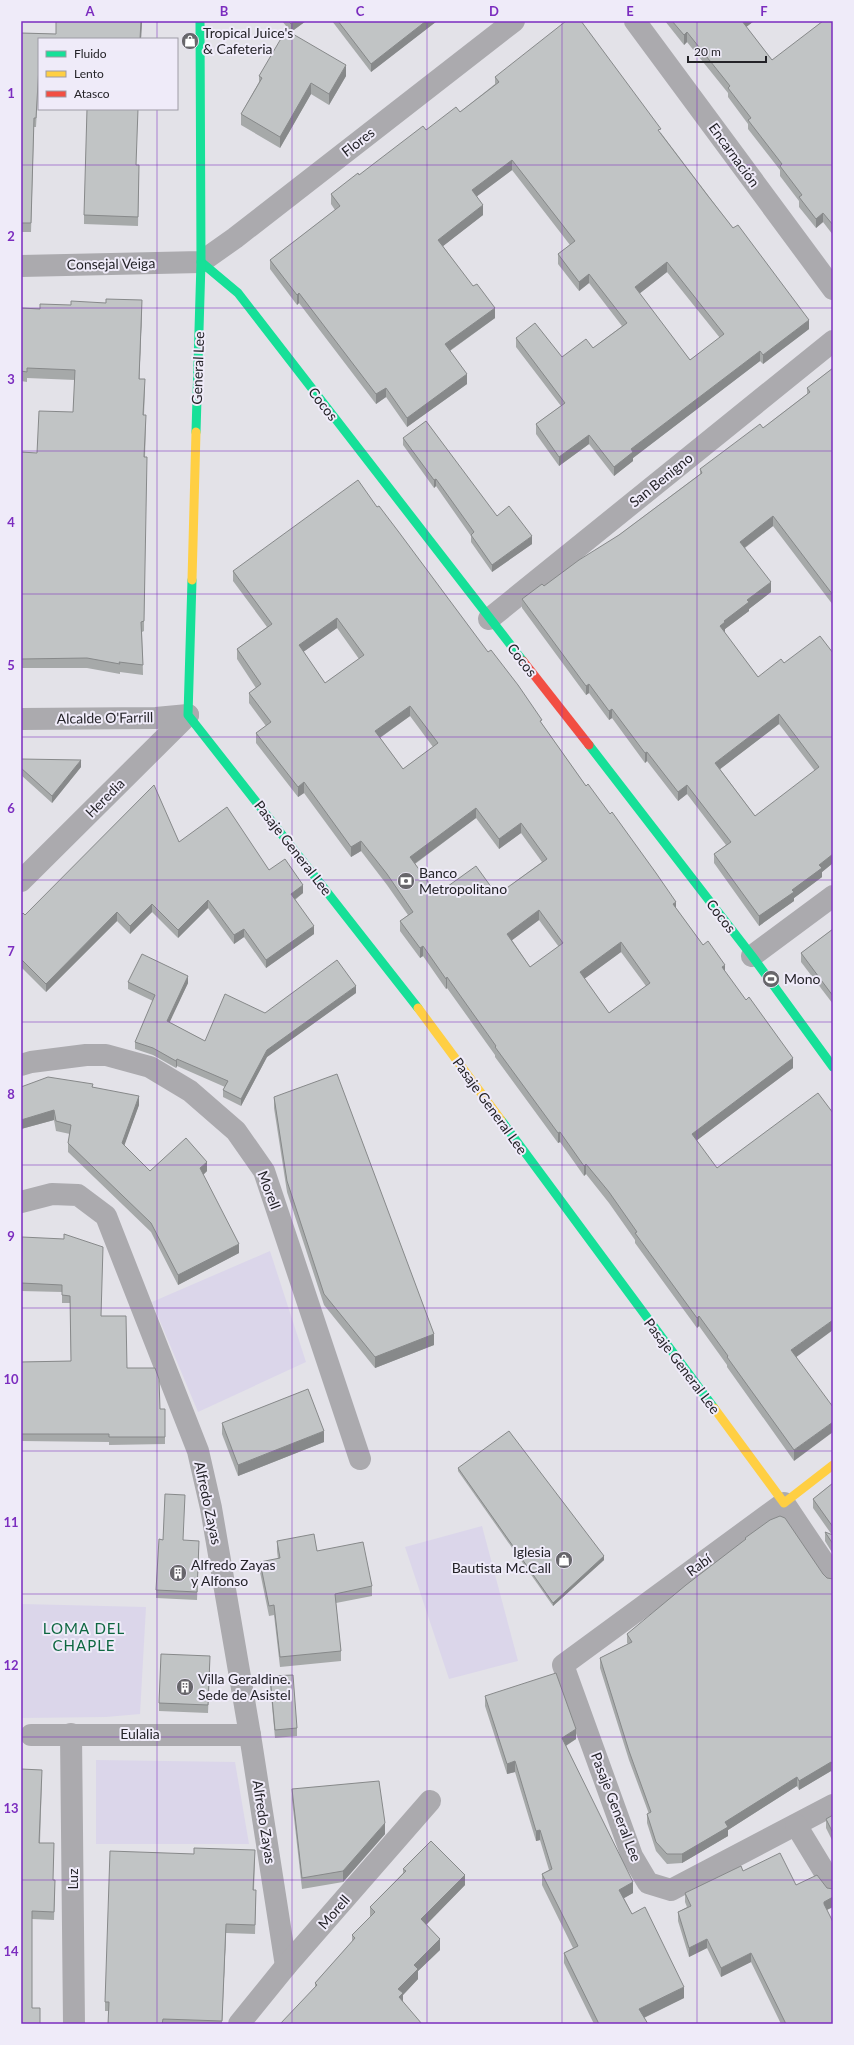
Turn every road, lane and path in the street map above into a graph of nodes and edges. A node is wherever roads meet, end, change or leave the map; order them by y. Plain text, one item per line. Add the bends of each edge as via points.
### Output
1 (200, 21) edge
2 (514, 21) edge
3 (635, 21) edge
4 (201, 262) junction
5 (21, 266) edge
6 (833, 289) edge
7 (833, 341) edge
8 (489, 619) junction
9 (188, 715) junction
10 (21, 718) edge
11 (21, 881) edge
12 (833, 896) edge
13 (752, 956) junction
14 (21, 1065) edge
15 (833, 1067) edge
16 (21, 1202) edge
17 (360, 1460) dead end
18 (833, 1465) edge
19 (784, 1503) junction
20 (833, 1576) edge
21 (564, 1665) joint
22 (31, 1734) dead end
23 (72, 1734) junction
24 (250, 1734) junction
25 (430, 1801) dead end
26 (833, 1805) edge
27 (796, 1825) junction
28 (833, 1886) edge
29 (286, 1966) junction
30 (74, 2024) edge
31 (239, 2024) edge

1 - 4 street, General Lee
2 - 4 street, Flores via 236,238
3 - 6 street, Encarnación
4 - 5 street, Consejal Veiga
4 - 8 street, Cocos via 238,293
4 - 9 street, General Lee
7 - 8 street, San Benigno
8 - 13 street, Cocos
9 - 10 street, Alcalde O'Farrill via 156,718
9 - 11 street, Heredia
9 - 19 street, Pasaje General Lee via 392,973
12 - 13 street
13 - 15 street, Cocos
14 - 17 street, Morell via 106,1055 150,1067 190,1091 236,1130 264,1171
16 - 24 street, Alfredo Zayas via 52,1194 78,1195 106,1216 198,1451 211,1508
18 - 19 street, Rabí
19 - 20 street
19 - 21 street, Rabí
21 - 27 street, Pasaje General Lee via 632,1856 648,1883 671,1890
22 - 23 street, Eulalia
23 - 24 street, Eulalia
23 - 30 street, Luz
24 - 29 street, Alfredo Zayas
25 - 29 street, Morell
26 - 27 street
27 - 28 street
29 - 31 street, Morell

